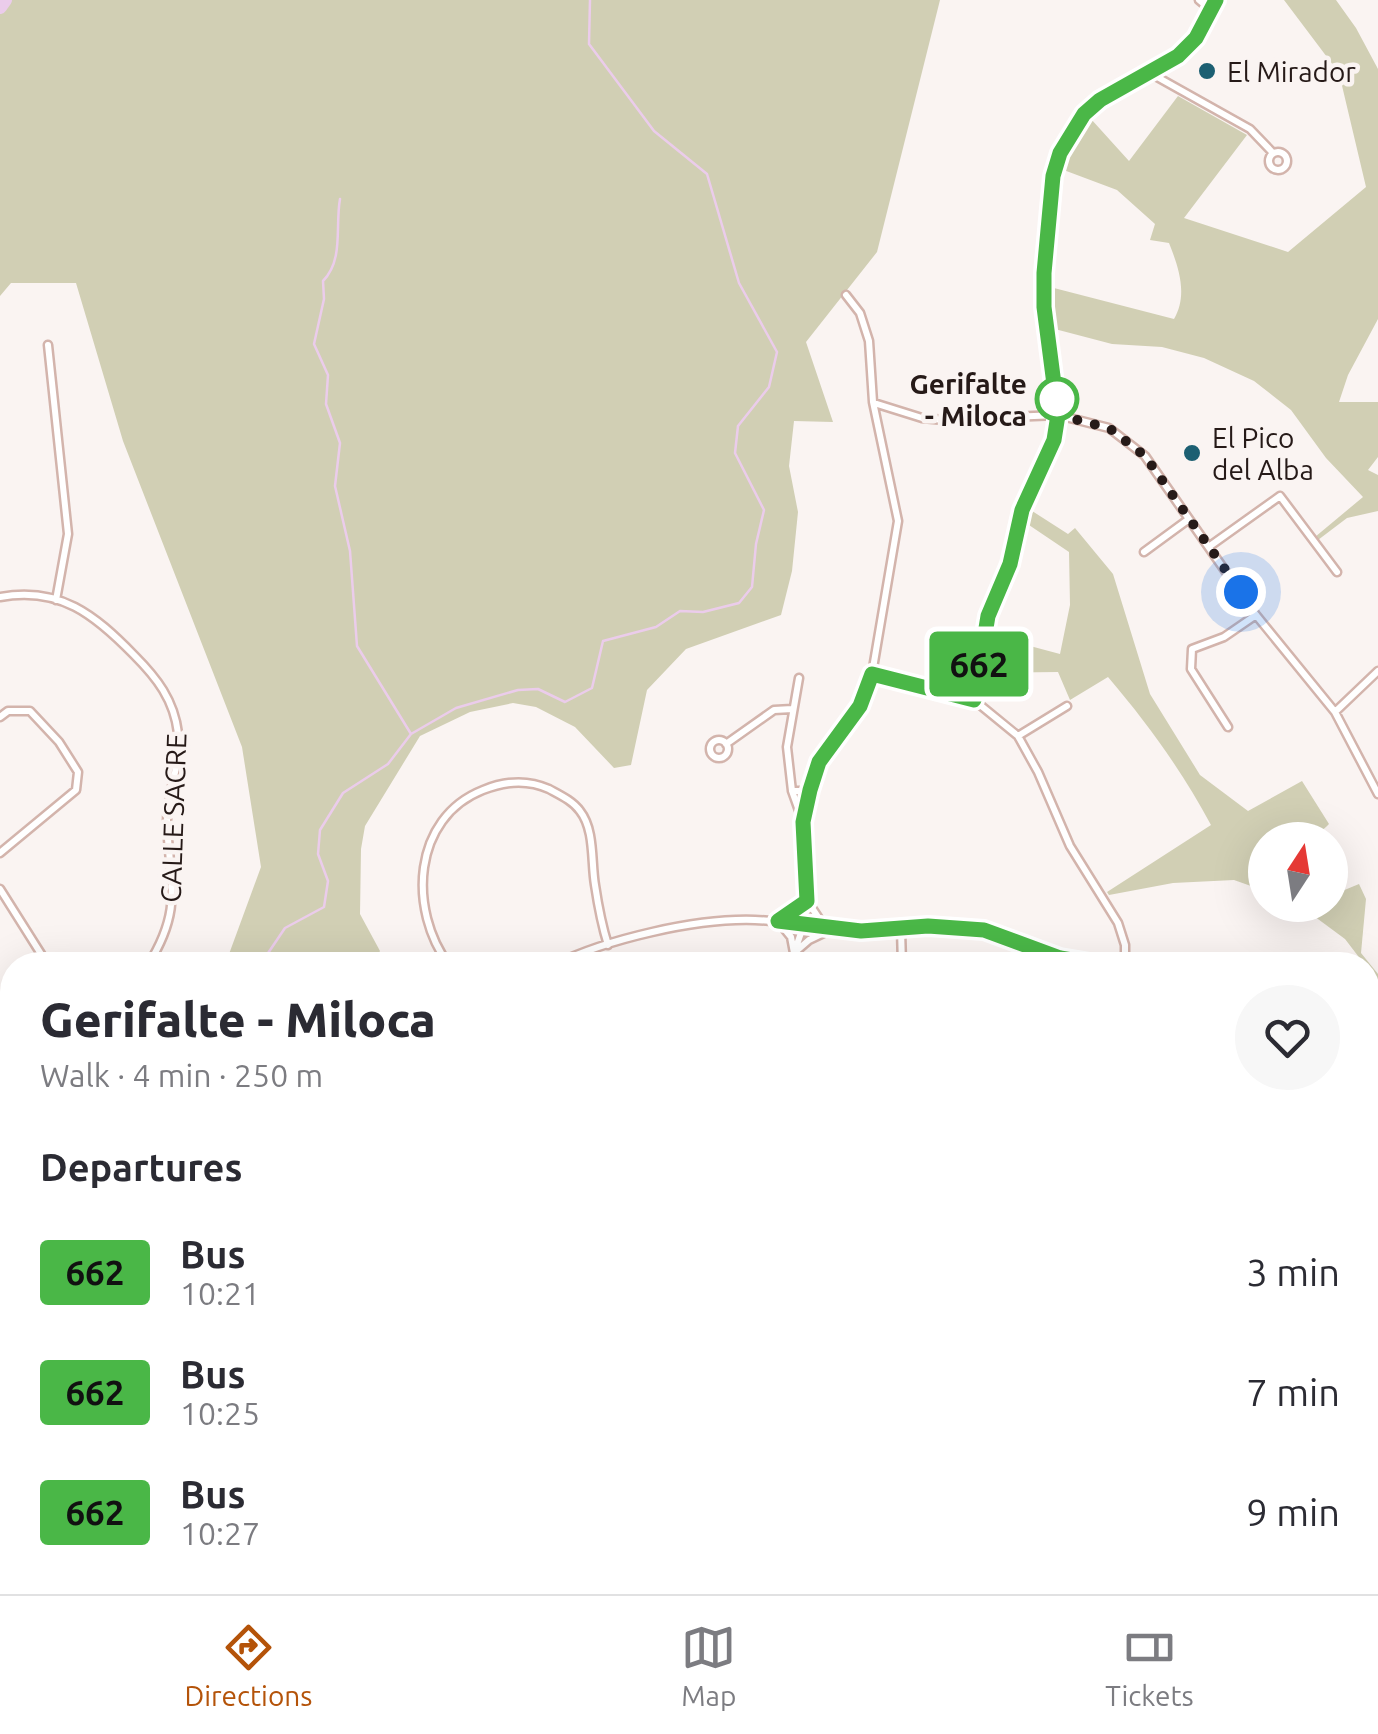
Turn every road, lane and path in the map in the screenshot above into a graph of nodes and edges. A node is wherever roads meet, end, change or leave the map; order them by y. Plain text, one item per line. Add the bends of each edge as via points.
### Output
1 (1198, 0) edge
2 (1216, 0) edge
3 (1211, 10) junction
4 (1149, 72) junction
5 (1273, 153) dead end
6 (846, 295) dead end
7 (48, 345) dead end
8 (872, 402) junction
9 (1058, 415) junction
10 (1189, 520) junction
11 (1210, 546) junction
12 (1144, 552) dead end
13 (1336, 572) dead end
14 (0, 597) edge
15 (56, 600) junction
16 (1256, 615) junction
17 (1378, 671) edge
18 (872, 674) junction
19 (799, 678) dead end
20 (974, 700) junction
21 (1066, 706) dead end
22 (792, 709) junction
23 (1335, 712) junction
24 (0, 717) edge
25 (1228, 727) dead end
26 (1018, 736) junction
27 (726, 744) dead end
28 (792, 790) junction
29 (810, 790) junction
30 (1378, 794) edge
31 (803, 822) junction
32 (0, 853) edge
33 (0, 889) edge
34 (807, 901) junction
35 (778, 921) junction
36 (804, 924) junction
37 (834, 928) junction
38 (901, 929) junction
39 (608, 945) junction
40 (40, 952) edge
41 (154, 952) edge
42 (442, 952) edge
43 (589, 952) edge
44 (794, 952) edge
45 (794, 952) edge
46 (795, 952) edge
47 (902, 952) edge
48 (1044, 952) edge
49 (1124, 952) edge

1 - 3 street
2 - 3 street
3 - 4 street via 1196,38
4 - 5 street via 1250,129
4 - 9 street via 1084,114 1053,176 1044,307
6 - 8 street via 870,340
7 - 15 street via 68,534
8 - 9 street via 944,420
8 - 18 street via 898,521
9 - 10 street via 1109,428 1145,456
9 - 20 street via 988,616
10 - 11 street
10 - 12 street
11 - 13 street via 1280,496
11 - 16 street
14 - 15 street, CALLE SACRE
15 - 41 street, CALLE SACRE via 100,620 153,673 176,719 178,761 167,821 174,888
16 - 23 street
16 - 25 street via 1192,649 1191,669
17 - 23 street
18 - 20 street
18 - 29 street via 860,706 819,762
19 - 22 street
20 - 26 street
21 - 26 street
22 - 27 street via 774,710
22 - 28 street
23 - 30 street
24 - 32 street via 8,710 30,711 78,772 76,790
26 - 49 street via 1070,846 1118,923
28 - 29 street
28 - 31 street
29 - 31 street
31 - 34 street
33 - 40 street
34 - 35 street
34 - 36 street
34 - 37 street
35 - 36 street
35 - 39 street via 710,921
35 - 44 street
36 - 37 street
36 - 45 street
37 - 38 street
37 - 46 street
38 - 47 street
38 - 48 street via 984,930
39 - 42 street via 580,810 563,796 521,781 471,794 432,837 422,879 424,913
39 - 43 street

